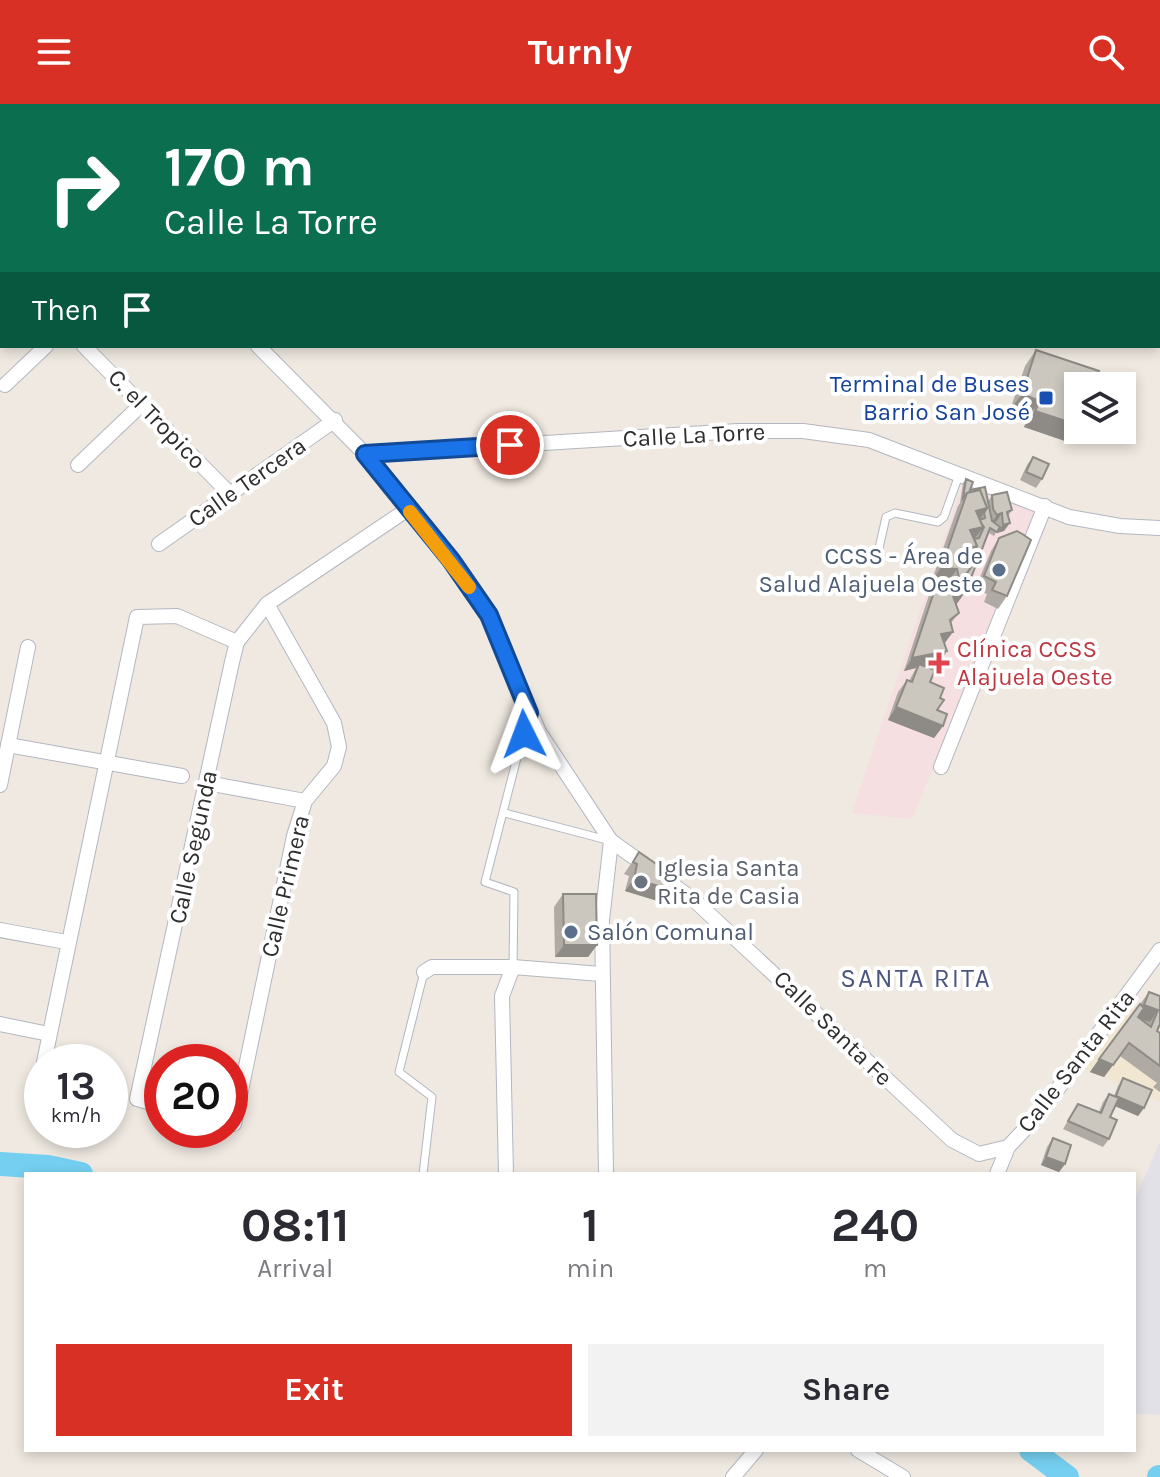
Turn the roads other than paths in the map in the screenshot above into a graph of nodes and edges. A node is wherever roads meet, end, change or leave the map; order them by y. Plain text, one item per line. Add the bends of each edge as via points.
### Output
1 (44, 348) edge
2 (86, 348) edge
3 (260, 348) edge
4 (5, 385) dead end
5 (142, 404) junction
6 (335, 420) junction
7 (365, 454) junction
8 (78, 465) dead end
9 (959, 473) junction
10 (229, 493) junction
11 (1045, 506) junction
12 (408, 509) junction
13 (1160, 528) edge
14 (159, 544) dead end
15 (877, 557) dead end
16 (267, 604) junction
17 (237, 642) junction
18 (28, 647) dead end
19 (529, 713) junction
20 (8, 745) junction
21 (107, 764) junction
22 (941, 767) dead end
23 (182, 776) dead end
24 (207, 783) junction
25 (0, 785) edge
26 (305, 801) junction
27 (505, 813) junction
28 (611, 841) junction
29 (0, 930) edge
30 (66, 942) junction
31 (1160, 950) edge
32 (513, 967) junction
33 (424, 972) joint
34 (601, 974) junction
35 (0, 1024) edge
36 (49, 1034) junction
37 (47, 1044) edge
38 (149, 1044) edge
39 (248, 1053) edge
40 (144, 1067) edge
41 (144, 1101) edge
42 (1008, 1147) junction
43 (423, 1172) edge
44 (506, 1172) edge
45 (606, 1172) edge
46 (998, 1172) edge
47 (754, 1452) edge
48 (861, 1452) edge
49 (733, 1477) edge
50 (903, 1477) edge

1 - 4 street
2 - 5 street, C. el Tropico
3 - 6 street
5 - 8 street
5 - 10 street, C. el Tropico
6 - 7 street
6 - 10 street, Calle Tercera
7 - 9 street, Calle La Torre via 803,431 869,440
7 - 12 street, Calle Santa Fe
9 - 11 street, Calle La Torre
9 - 15 lane via 938,522 895,513 886,517
10 - 14 street, Calle Tercera
11 - 13 street, Calle La Torre via 1081,519
11 - 22 street
12 - 16 street
12 - 19 street, Calle Santa Fe via 489,615
16 - 17 street, Calle Segunda
16 - 26 street, Calle Primera via 334,723 339,747 334,766
17 - 21 street via 177,616 137,617
17 - 24 street, Calle Segunda
18 - 20 street
19 - 27 lane
19 - 28 street, Calle Santa Fe
20 - 21 street
20 - 25 street
21 - 23 street
21 - 30 street
24 - 26 street
24 - 38 street, Calle Segunda
26 - 39 street, Calle Primera
27 - 28 lane
27 - 32 lane via 485,882 514,892
28 - 34 street
28 - 42 street, Calle Santa Fe via 694,900 952,1140 979,1154
29 - 30 street
30 - 36 street
31 - 42 street, Calle Santa Rita via 1040,1113
32 - 33 street via 432,967
32 - 34 street
32 - 44 street via 502,996
33 - 43 lane via 399,1072 432,1097
34 - 45 street
35 - 36 street
36 - 37 street
40 - 41 street, Calle Segunda via 137,1099
42 - 46 street, Calle Santa Rita
47 - 49 street
48 - 50 street

